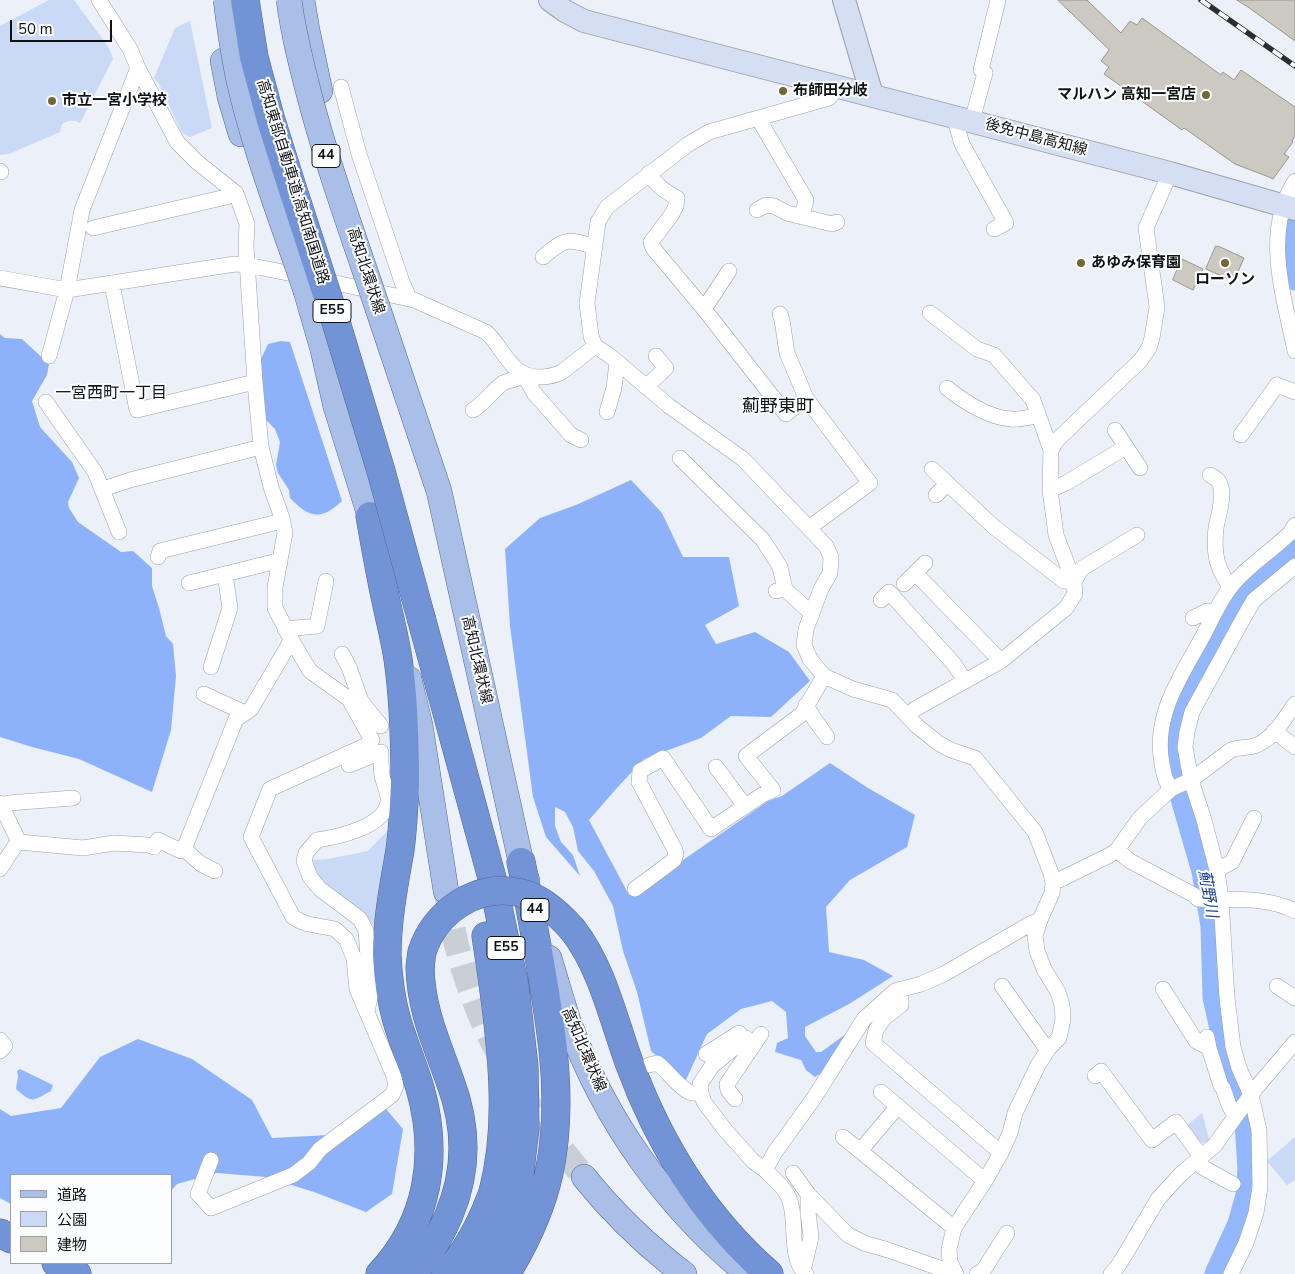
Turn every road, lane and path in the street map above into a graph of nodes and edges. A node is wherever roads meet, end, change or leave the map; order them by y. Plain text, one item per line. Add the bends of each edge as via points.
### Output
1 (99, 0) edge
2 (214, 0) edge
3 (226, 0) edge
4 (245, 0) edge
5 (289, 0) edge
6 (302, 0) edge
7 (550, 0) edge
8 (844, 0) edge
9 (998, 0) edge
10 (138, 68) junction
11 (341, 87) dead end
12 (838, 87) junction
13 (872, 95) junction
14 (758, 118) junction
15 (965, 119) junction
16 (1170, 173) junction
17 (649, 174) junction
18 (1295, 181) edge
19 (236, 193) junction
20 (1289, 208) edge
21 (757, 210) dead end
22 (802, 217) junction
23 (837, 222) dead end
24 (93, 228) dead end
25 (994, 229) dead end
26 (594, 247) junction
27 (543, 257) dead end
28 (248, 265) junction
29 (729, 271) dead end
30 (0, 278) edge
31 (112, 284) junction
32 (67, 290) junction
33 (299, 290) junction
34 (392, 304) junction
35 (704, 309) junction
36 (930, 313) dead end
37 (780, 314) dead end
38 (595, 346) junction
39 (1295, 350) edge
40 (49, 356) dead end
41 (656, 356) dead end
42 (617, 362) junction
43 (526, 375) junction
44 (254, 382) junction
45 (646, 387) junction
46 (1295, 392) edge
47 (952, 397) dead end
48 (806, 398) junction
49 (46, 402) dead end
50 (473, 410) dead end
51 (607, 412) dead end
52 (1038, 416) junction
53 (1115, 430) dead end
54 (1241, 435) dead end
55 (581, 440) dead end
56 (261, 447) junction
57 (1126, 447) junction
58 (1051, 450) junction
59 (680, 458) dead end
60 (1140, 468) dead end
61 (932, 470) dead end
62 (1210, 475) dead end
63 (947, 484) junction
64 (102, 488) junction
65 (1050, 490) junction
66 (936, 495) dead end
67 (370, 516) junction
68 (282, 521) junction
69 (1295, 525) edge
70 (808, 527) junction
71 (119, 532) dead end
72 (1137, 535) dead end
73 (158, 557) dead end
74 (280, 563) junction
75 (1295, 566) edge
76 (225, 574) junction
77 (326, 581) dead end
78 (1074, 582) junction
79 (189, 583) dead end
80 (904, 584) dead end
81 (1230, 587) junction
82 (880, 600) dead end
83 (1216, 611) junction
84 (812, 614) junction
85 (1193, 618) dead end
86 (422, 621) junction
87 (288, 634) junction
88 (342, 654) dead end
89 (1001, 660) junction
90 (211, 667) dead end
91 (824, 676) junction
92 (965, 681) junction
93 (204, 694) dead end
94 (357, 703) junction
95 (1295, 704) edge
96 (806, 705) junction
97 (245, 713) junction
98 (908, 716) junction
99 (381, 726) dead end
100 (1274, 731) junction
101 (828, 737) dead end
102 (1295, 747) edge
103 (349, 765) dead end
104 (716, 767) dead end
105 (1191, 780) junction
106 (1171, 789) junction
107 (73, 798) dead end
108 (0, 804) edge
109 (745, 806) junction
110 (1254, 818) dead end
111 (19, 842) junction
112 (184, 849) junction
113 (1117, 850) junction
114 (522, 862) junction
115 (0, 869) edge
116 (215, 870) dead end
117 (1217, 870) junction
118 (1053, 883) junction
119 (635, 889) dead end
120 (446, 891) tunnel mouth
121 (1221, 900) junction
122 (1295, 911) edge
123 (1040, 920) junction
124 (1002, 986) dead end
125 (1277, 986) dead end
126 (901, 989) junction
127 (1163, 989) dead end
128 (1295, 998) edge
129 (366, 1010) junction
130 (754, 1038) junction
131 (0, 1040) edge
132 (1295, 1042) edge
133 (1049, 1048) junction
134 (0, 1051) edge
135 (706, 1054) dead end
136 (1236, 1059) junction
137 (649, 1065) dead end
138 (1214, 1066) junction
139 (1095, 1076) dead end
140 (881, 1092) dead end
141 (701, 1093) junction
142 (1251, 1095) junction
143 (735, 1099) dead end
144 (898, 1106) junction
145 (1235, 1116) junction
146 (843, 1137) dead end
147 (860, 1151) junction
148 (1001, 1153) junction
149 (1199, 1159) junction
150 (211, 1160) dead end
151 (765, 1170) junction
152 (793, 1173) dead end
153 (584, 1177) tunnel mouth
154 (984, 1181) junction
155 (1233, 1184) dead end
156 (808, 1194) junction
157 (954, 1228) junction
158 (1007, 1234) dead end
159 (58, 1264) edge
160 (954, 1271) edge
161 (759, 1272) edge
162 (805, 1272) edge
163 (77, 1274) edge
164 (380, 1274) edge
165 (412, 1274) edge
166 (446, 1274) edge
167 (476, 1274) edge
168 (506, 1274) edge
169 (684, 1274) edge
170 (977, 1274) edge
171 (1111, 1274) edge
172 (1231, 1274) edge

1 - 10 street via 130,49
2 - 33 main road via 230,96 250,165
3 - 33 main road, bridge via 236,69
4 - 86 highway, 高知東部自動車道;高知南国道路 / E55, bridge via 254,57 270,117 336,322
5 - 34 main road, 高知北環状線 / 44, bridge via 302,69 321,139
6 - 34 main road via 333,141
7 - 12 main road, 後免中島高知線 via 584,21
8 - 13 main road
9 - 15 street via 981,70 985,74
10 - 19 street via 177,142
10 - 32 street via 82,210
11 - 34 street via 359,154 402,282
12 - 13 main road, 後免中島高知線
12 - 14 street via 829,98
13 - 15 main road, 後免中島高知線
14 - 17 street via 709,132
14 - 22 street via 806,200
15 - 16 main road, 後免中島高知線
15 - 25 street via 957,127 962,144 1006,223
16 - 20 main road, 後免中島高知線
16 - 58 street via 1146,228 1157,307 1149,348 1140,361 1057,440
17 - 26 street via 607,207 598,222
17 - 35 street via 659,187 677,198 672,214 651,242 653,248
18 - 20 street via 1288,191
19 - 24 street
19 - 28 street via 247,224
20 - 39 street via 1276,244
21 - 22 street via 766,205 774,206
22 - 23 street via 832,224
26 - 27 street via 574,241 561,243
26 - 38 street via 588,303
28 - 31 street via 235,264
28 - 34 street
28 - 44 street
29 - 35 street
30 - 32 street
31 - 32 street
31 - 44 street via 137,410
32 - 40 street
33 - 67 main road via 323,350 336,406
34 - 43 street via 414,300 486,332 515,368
34 - 114 main road, 高知北環状線 / 44
35 - 48 street via 786,414
36 - 52 street via 977,349 994,355 1033,400
37 - 48 street via 787,353
38 - 42 street
38 - 43 street via 556,375
41 - 45 street via 666,368
42 - 45 street
42 - 51 street
43 - 50 street via 504,382
43 - 55 street via 534,393 571,435
44 - 56 street
45 - 70 street via 742,459
46 - 54 street via 1277,385
47 - 52 street via 994,416 1010,419
48 - 70 street via 870,483
49 - 64 street via 95,472
52 - 58 street
53 - 57 street
56 - 64 street via 132,487
56 - 68 street
57 - 60 street
57 - 65 street
58 - 65 street
59 - 84 street via 763,540 780,567 780,590
61 - 63 street
62 - 81 street via 1219,480 1222,502 1216,528 1216,557
63 - 66 street
63 - 78 street via 1032,557 1064,581
64 - 71 street
65 - 78 street via 1056,535
67 - 120 main road via 420,725
67 - 164 highway via 398,658 404,747 403,817 388,934 389,978 397,1020 420,1088 429,1140 420,1208 399,1250
68 - 73 street via 160,551
68 - 74 street via 284,533
69 - 81 street via 1284,539
70 - 84 street via 826,546 831,557 830,573
72 - 78 street via 1081,569
74 - 76 street
74 - 87 street via 275,608
75 - 105 street via 1254,600 1192,712 1185,747
76 - 79 street
76 - 90 street via 230,608
77 - 87 street via 317,626
78 - 89 street via 1075,594 1066,608
80 - 89 street via 920,568
81 - 83 street
82 - 92 street via 889,592 954,664
83 - 85 street via 1207,611
83 - 106 street via 1172,691 1164,717 1160,752 1165,781
84 - 91 street via 804,645 810,659
86 - 166 highway, E55 via 476,877 490,963 504,1092 499,1164 492,1194 467,1247
86 - 167 highway, E55 via 492,878 514,988 524,1066 525,1127 520,1180 506,1224
87 - 94 street via 310,671
87 - 97 street via 288,646 251,709
88 - 94 street via 349,667
89 - 92 street
91 - 96 street
91 - 98 street via 853,689 892,700
92 - 98 street
93 - 97 street
94 - 99 street
94 - 129 street via 372,740 369,744 270,789 251,837 293,917 308,924 335,929 346,939 354,958 357,989
95 - 100 street
96 - 101 street
96 - 109 street via 802,714 746,756 773,790
97 - 112 street via 236,719
98 - 118 street via 938,743 976,758 1035,832
100 - 102 street
100 - 105 street via 1262,743 1231,750
103 - 129 street via 381,752 388,800 386,808 379,818 354,832 317,840 306,853 304,861 310,877 320,889 360,919 366,931 371,993
104 - 109 street
105 - 106 street
105 - 117 street
106 - 113 street via 1140,818
107 - 108 street
108 - 111 street
109 - 119 street via 711,829 663,758 640,771 638,782 676,854 674,860
110 - 117 street via 1232,862
111 - 112 street via 83,848 114,843 154,847 158,840 180,851
111 - 115 street
112 - 116 street via 201,864
113 - 118 street
113 - 121 street via 1130,861 1198,899
114 - 161 main road, 高知北環状線 / 44 via 570,1024 612,1115 670,1198 721,1251
114 - 168 highway via 550,1017 556,1113 549,1173 541,1200 531,1228
117 - 121 street
118 - 123 street
121 - 122 street via 1262,901
121 - 136 street via 1227,998
123 - 126 street via 944,974
123 - 133 street via 1035,936 1037,952 1062,1005 1059,1038
124 - 133 street
125 - 128 street
126 - 148 street via 901,1005 884,1018 873,1043
126 - 151 street via 864,1019
127 - 138 street via 1196,1041 1208,1042
129 - 150 street via 394,1076 396,1086 392,1095 320,1149 293,1175 211,1208 198,1194
130 - 135 street via 740,1032
130 - 141 street via 712,1066 700,1084
130 - 143 street via 726,1084
131 - 134 street via 6,1046
132 - 142 street
133 - 148 street via 1015,1113
136 - 138 street
136 - 142 street
137 - 141 street via 657,1063 688,1092
138 - 145 street
139 - 149 street via 1102,1071 1152,1140 1176,1122 1197,1151
140 - 144 street
141 - 151 street via 726,1131 753,1162
142 - 145 street
142 - 172 street via 1259,1130 1260,1187 1246,1243
144 - 147 street
144 - 154 street
145 - 149 street via 1215,1145
146 - 147 street
147 - 157 street
148 - 154 street
149 - 155 street via 1202,1167
149 - 171 street via 1158,1199
151 - 162 street via 788,1197 798,1260
152 - 156 street
153 - 169 main road via 623,1221
154 - 157 street
156 - 160 street via 848,1235
156 - 162 street via 811,1237
157 - 160 street via 949,1249
158 - 170 street via 983,1271
159 - 163 highway
161 - 165 highway, bridge via 712,1214 667,1148 642,1095 600,978 583,944 562,917 536,898 494,891 478,894 454,907 435,927 422,953 420,983 423,1000 458,1105 463,1149 457,1190 442,1231

